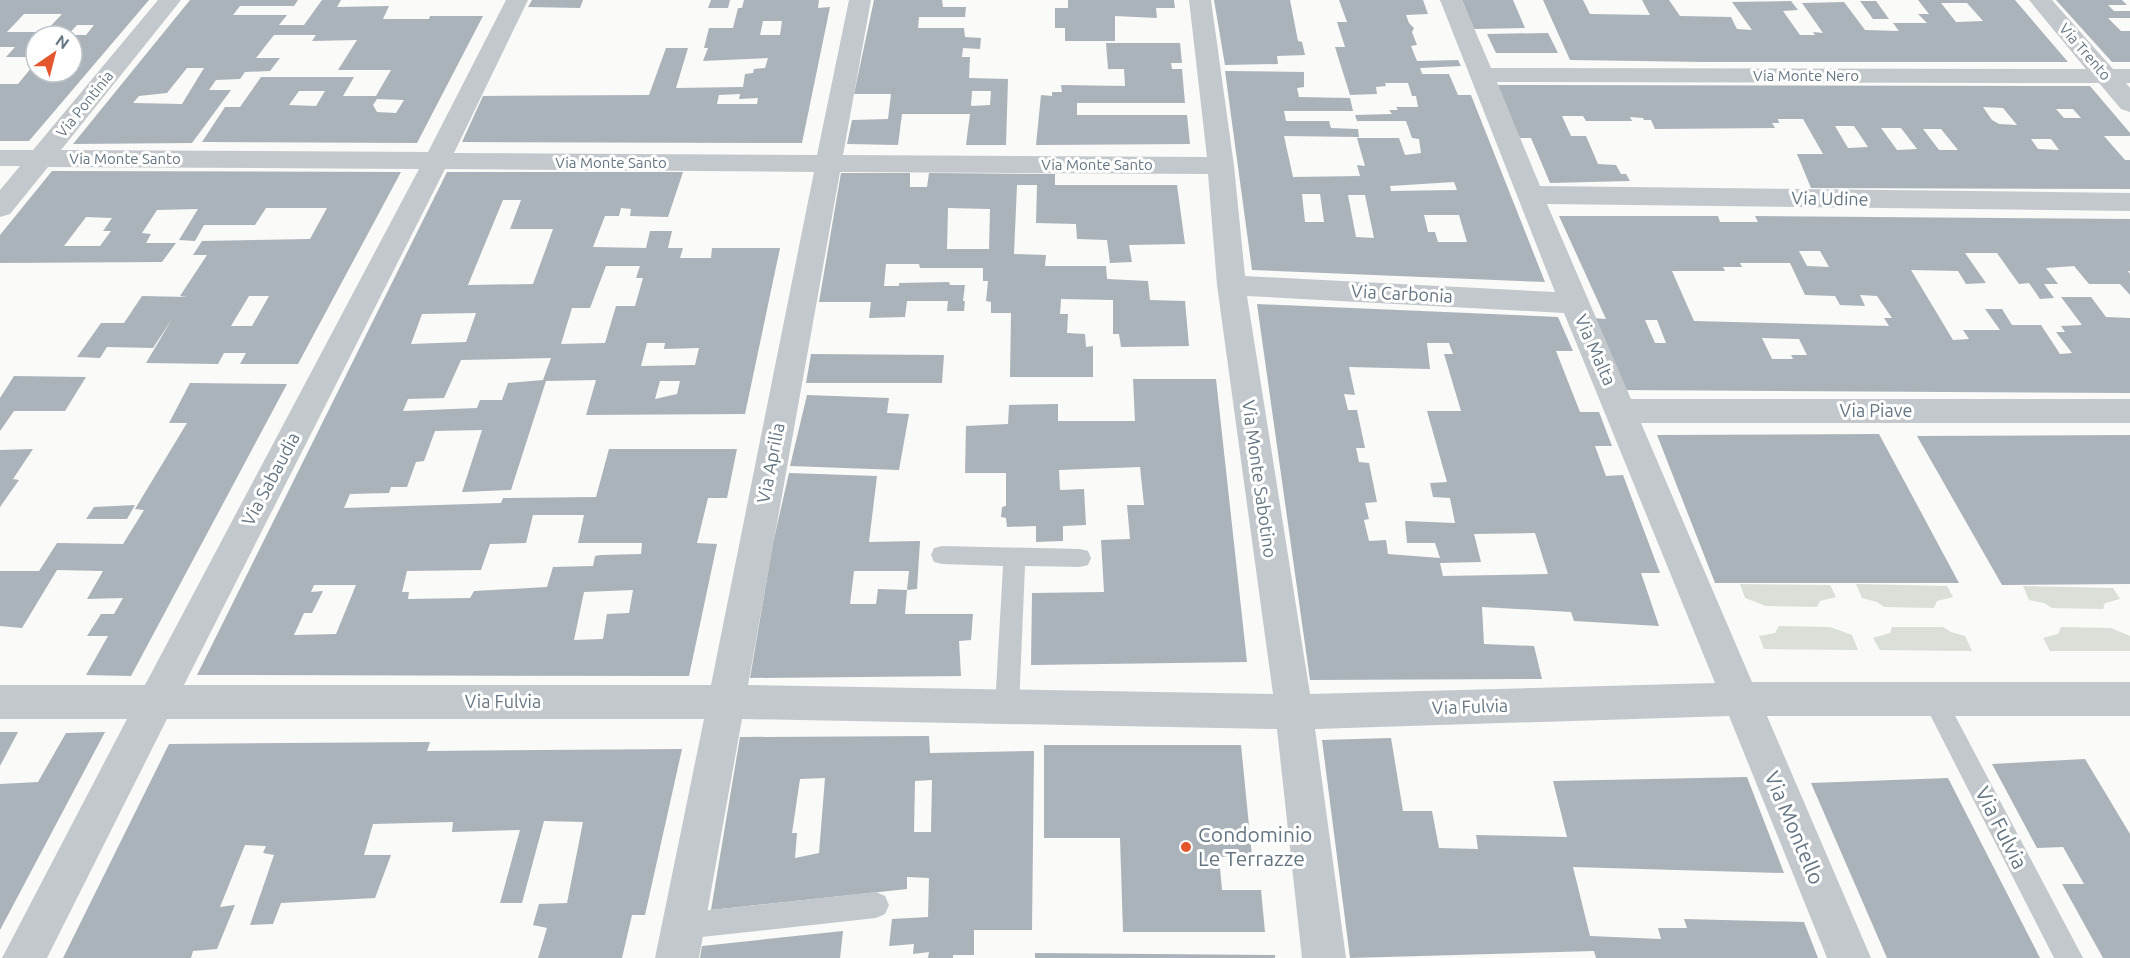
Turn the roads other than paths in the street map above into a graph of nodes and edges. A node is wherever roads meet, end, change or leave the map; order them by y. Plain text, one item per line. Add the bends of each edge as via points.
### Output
1 (170, 0) edge
2 (517, 0) edge
3 (860, 0) edge
4 (1200, 0) edge
5 (1451, 0) edge
6 (2040, 0) edge
7 (1483, 75) junction
8 (2106, 76) junction
9 (2130, 76) edge
10 (2130, 104) edge
11 (0, 158) edge
12 (40, 159) junction
13 (437, 162) junction
14 (828, 163) junction
15 (1221, 166) junction
16 (1531, 195) junction
17 (2130, 202) edge
18 (0, 208) edge
19 (1231, 285) junction
20 (1574, 303) junction
21 (1622, 411) junction
22 (2130, 411) edge
23 (942, 555) dead end
24 (1014, 556) junction
25 (1080, 558) dead end
26 (1739, 699) junction
27 (1934, 699) junction
28 (2130, 699) edge
29 (0, 702) edge
30 (154, 702) junction
31 (724, 702) junction
32 (1007, 707) junction
33 (1293, 712) junction
34 (876, 905) dead end
35 (683, 926) junction
36 (24, 958) edge
37 (677, 958) edge
38 (1324, 958) edge
39 (1849, 958) edge
40 (2069, 958) edge

1 - 12 street, Via Pontinia
2 - 13 street, Via Sabaudia
3 - 14 street, Via Aprilia
4 - 15 street, Via Monte Sabotino
5 - 7 street, Via Malta
6 - 8 street, Via Trento
7 - 8 street, Via Monte Nero
7 - 16 street, Via Malta
8 - 9 street, Via Monte Nero
8 - 10 street, Via Trento
11 - 12 street, Via Monte Santo
12 - 13 street, Via Monte Santo
12 - 18 street, Via Pontinia
13 - 14 street, Via Monte Santo
13 - 30 street, Via Sabaudia
14 - 15 street, Via Monte Santo
14 - 31 street, Via Aprilia
15 - 19 street, Via Monte Sabotino
16 - 17 street, Via Udine
16 - 20 street, Via Malta
19 - 20 street, Via Carbonia
19 - 33 street, Via Monte Sabotino
20 - 21 street, Via Malta
21 - 22 street, Via Piave
21 - 26 street, Via Malta
23 - 24 lane
24 - 25 lane
24 - 32 lane
26 - 27 street, Via Fulvia
26 - 33 street, Via Fulvia
26 - 39 street, Via Montello
27 - 28 street, Via Fulvia
27 - 40 lane, Via Fulvia
29 - 30 street, Via Fulvia
30 - 31 street, Via Fulvia
30 - 36 street, Via Sabaudia
31 - 32 street, Via Fulvia
31 - 35 street, Via Aprilia
32 - 33 street, Via Fulvia
33 - 38 street, Via Monte Sabotino
34 - 35 lane
35 - 37 street, Via Aprilia

